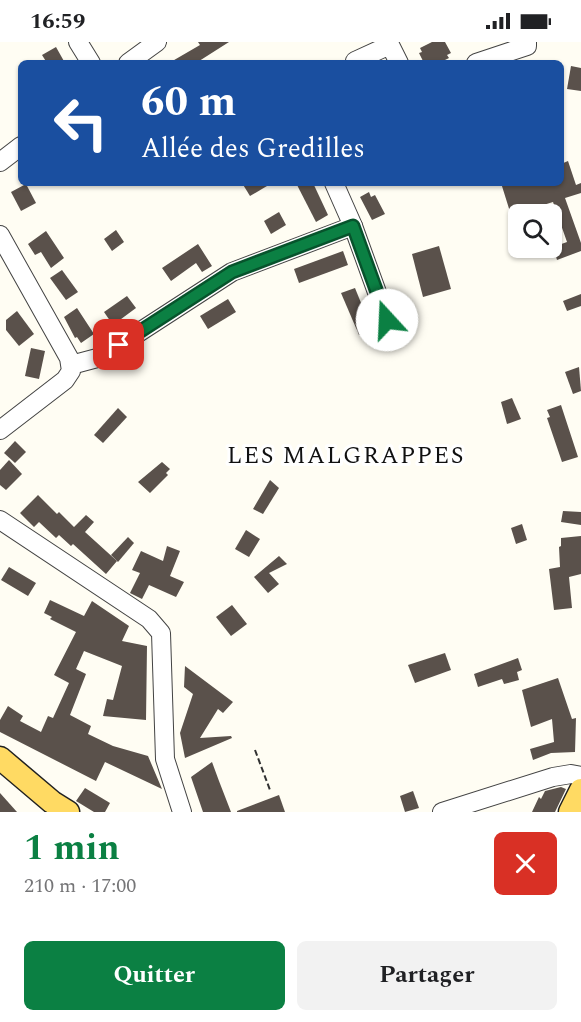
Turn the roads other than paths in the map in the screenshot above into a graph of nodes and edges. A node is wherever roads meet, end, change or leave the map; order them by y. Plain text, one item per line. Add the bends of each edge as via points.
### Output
1 (78, 42) edge
2 (158, 42) edge
3 (527, 42) edge
4 (89, 60) edge
5 (132, 60) edge
6 (357, 60) edge
7 (398, 60) edge
8 (485, 60) edge
9 (18, 148) edge
10 (0, 162) edge
11 (335, 186) edge
12 (353, 226) junction
13 (0, 235) edge
14 (387, 320) dead end
15 (70, 365) junction
16 (0, 430) edge
17 (0, 520) edge
18 (0, 758) edge
19 (581, 776) edge
20 (581, 790) edge
21 (68, 812) edge
22 (182, 812) edge
23 (442, 812) edge
24 (570, 812) edge

1 - 4 street
2 - 5 street
3 - 8 street via 527,46
6 - 7 street via 390,45
9 - 10 street
11 - 12 street
12 - 14 street
12 - 15 street via 232,272 101,357
13 - 15 street
15 - 16 street via 65,380
17 - 22 street via 149,619 161,633 165,759
18 - 21 main road
19 - 23 street via 553,777
20 - 24 main road

